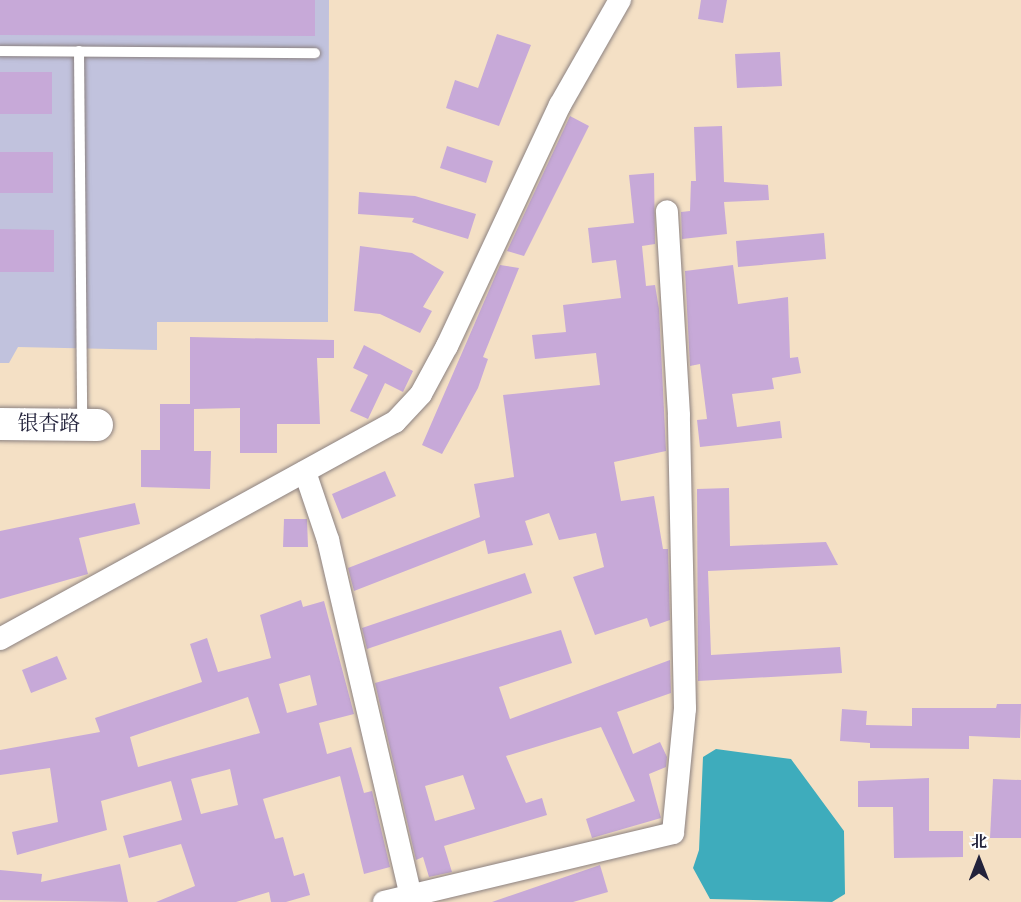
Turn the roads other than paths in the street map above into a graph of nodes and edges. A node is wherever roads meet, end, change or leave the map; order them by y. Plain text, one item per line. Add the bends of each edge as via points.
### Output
1 (620, 0) edge
2 (0, 51) edge
3 (79, 51) junction
4 (315, 52) dead end
5 (666, 212) dead end
6 (0, 424) edge
7 (90, 425) joint
8 (305, 472) junction
9 (0, 639) edge
10 (412, 899) edge
11 (384, 902) edge

1 - 8 street via 560,105 421,394 395,422
2 - 3 lane
3 - 4 lane
3 - 7 lane
5 - 10 street via 679,415 685,709 673,833
6 - 7 street, 银杏路
8 - 9 street
8 - 10 street via 328,540
10 - 11 street

